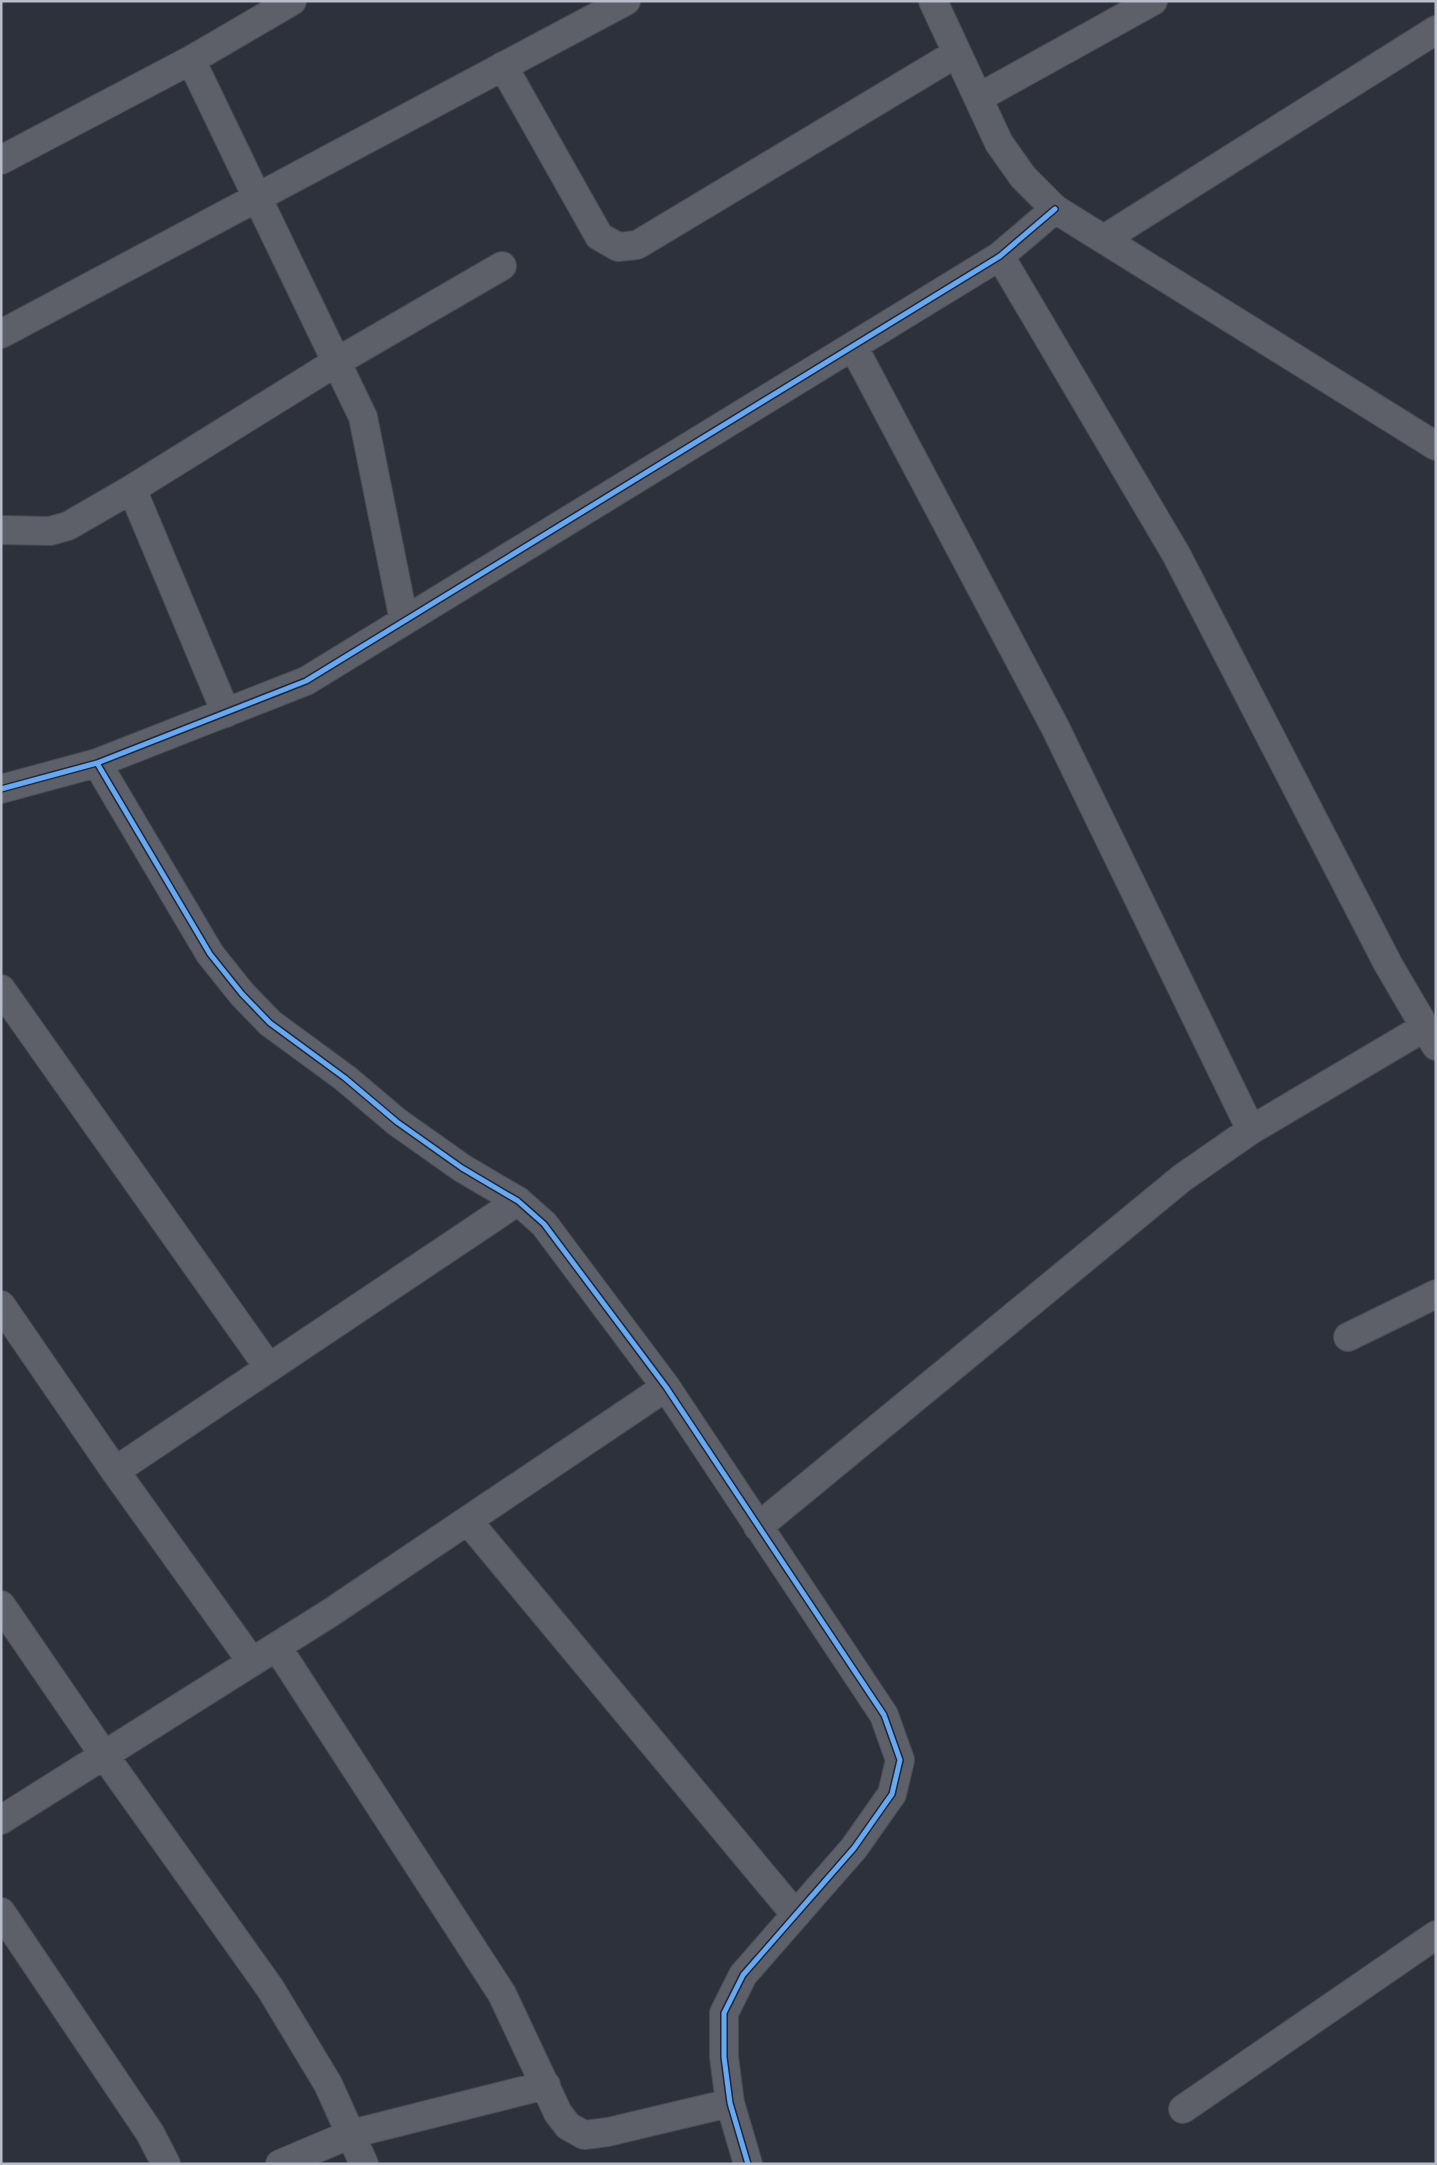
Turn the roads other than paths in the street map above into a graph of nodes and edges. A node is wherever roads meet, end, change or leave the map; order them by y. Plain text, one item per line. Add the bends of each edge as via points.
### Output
1 (292, 1) edge
2 (626, 1) edge
3 (933, 1) edge
4 (1153, 1) edge
5 (1436, 30) edge
6 (957, 53) junction
7 (191, 60) junction
8 (503, 66) junction
9 (978, 98) junction
10 (1, 160) edge
11 (258, 197) junction
12 (1056, 209) junction
13 (1104, 239) junction
14 (1000, 256) junction
15 (502, 266) dead end
16 (1, 334) edge
17 (853, 346) junction
18 (338, 361) junction
19 (1436, 446) edge
20 (132, 489) junction
21 (1, 530) edge
22 (404, 621) junction
23 (226, 713) junction
24 (98, 763) junction
25 (1, 789) edge
26 (1, 989) edge
27 (1430, 1036) edge
28 (1251, 1130) junction
29 (518, 1201) junction
30 (1436, 1294) edge
31 (1, 1305) edge
32 (1348, 1336) dead end
33 (269, 1368) junction
34 (666, 1387) junction
35 (116, 1471) junction
36 (468, 1521) junction
37 (758, 1526) junction
38 (1, 1605) edge
39 (277, 1647) junction
40 (252, 1662) junction
41 (104, 1755) junction
42 (1, 1820) edge
43 (1, 1912) edge
44 (795, 1914) junction
45 (1436, 1935) edge
46 (546, 2085) junction
47 (730, 2103) junction
48 (1183, 2109) dead end
49 (351, 2134) junction
50 (166, 2164) edge
51 (280, 2164) edge
52 (364, 2164) edge
53 (748, 2164) edge

1 - 7 street
2 - 8 street
3 - 6 street
4 - 9 street
5 - 13 street
6 - 8 street via 637,245 618,247 599,236
6 - 9 street
7 - 10 street
7 - 11 street
8 - 11 street
9 - 12 street via 1004,150 1022,176
11 - 16 street
11 - 18 street
12 - 13 street
12 - 14 street
13 - 19 street
14 - 17 street
14 - 27 street via 1176,554 1388,964
15 - 18 street
17 - 22 street
17 - 28 street via 1055,728
18 - 20 street
18 - 22 street via 363,417
20 - 21 street via 68,526 50,531
20 - 23 street
22 - 23 street via 306,681
23 - 24 street
24 - 25 street
24 - 29 street via 210,954 242,994 270,1023 345,1078 397,1122 462,1168
26 - 33 street
27 - 28 street
28 - 37 street via 1182,1178
29 - 33 street
29 - 34 street via 544,1224
30 - 32 street
31 - 35 street
33 - 35 street
34 - 36 street
34 - 37 street
35 - 40 street
36 - 39 street
36 - 44 street
37 - 44 street via 884,1714 900,1760 892,1794 854,1848
38 - 41 street
39 - 40 street
39 - 46 street via 502,1994
40 - 41 street
41 - 42 street
41 - 49 street via 270,1988 328,2084
43 - 50 street via 150,2133
44 - 47 street via 742,1975 724,2014 724,2057
45 - 48 street
46 - 47 street via 558,2113 568,2126 584,2135
46 - 49 street
47 - 53 street
49 - 51 street
49 - 52 street

